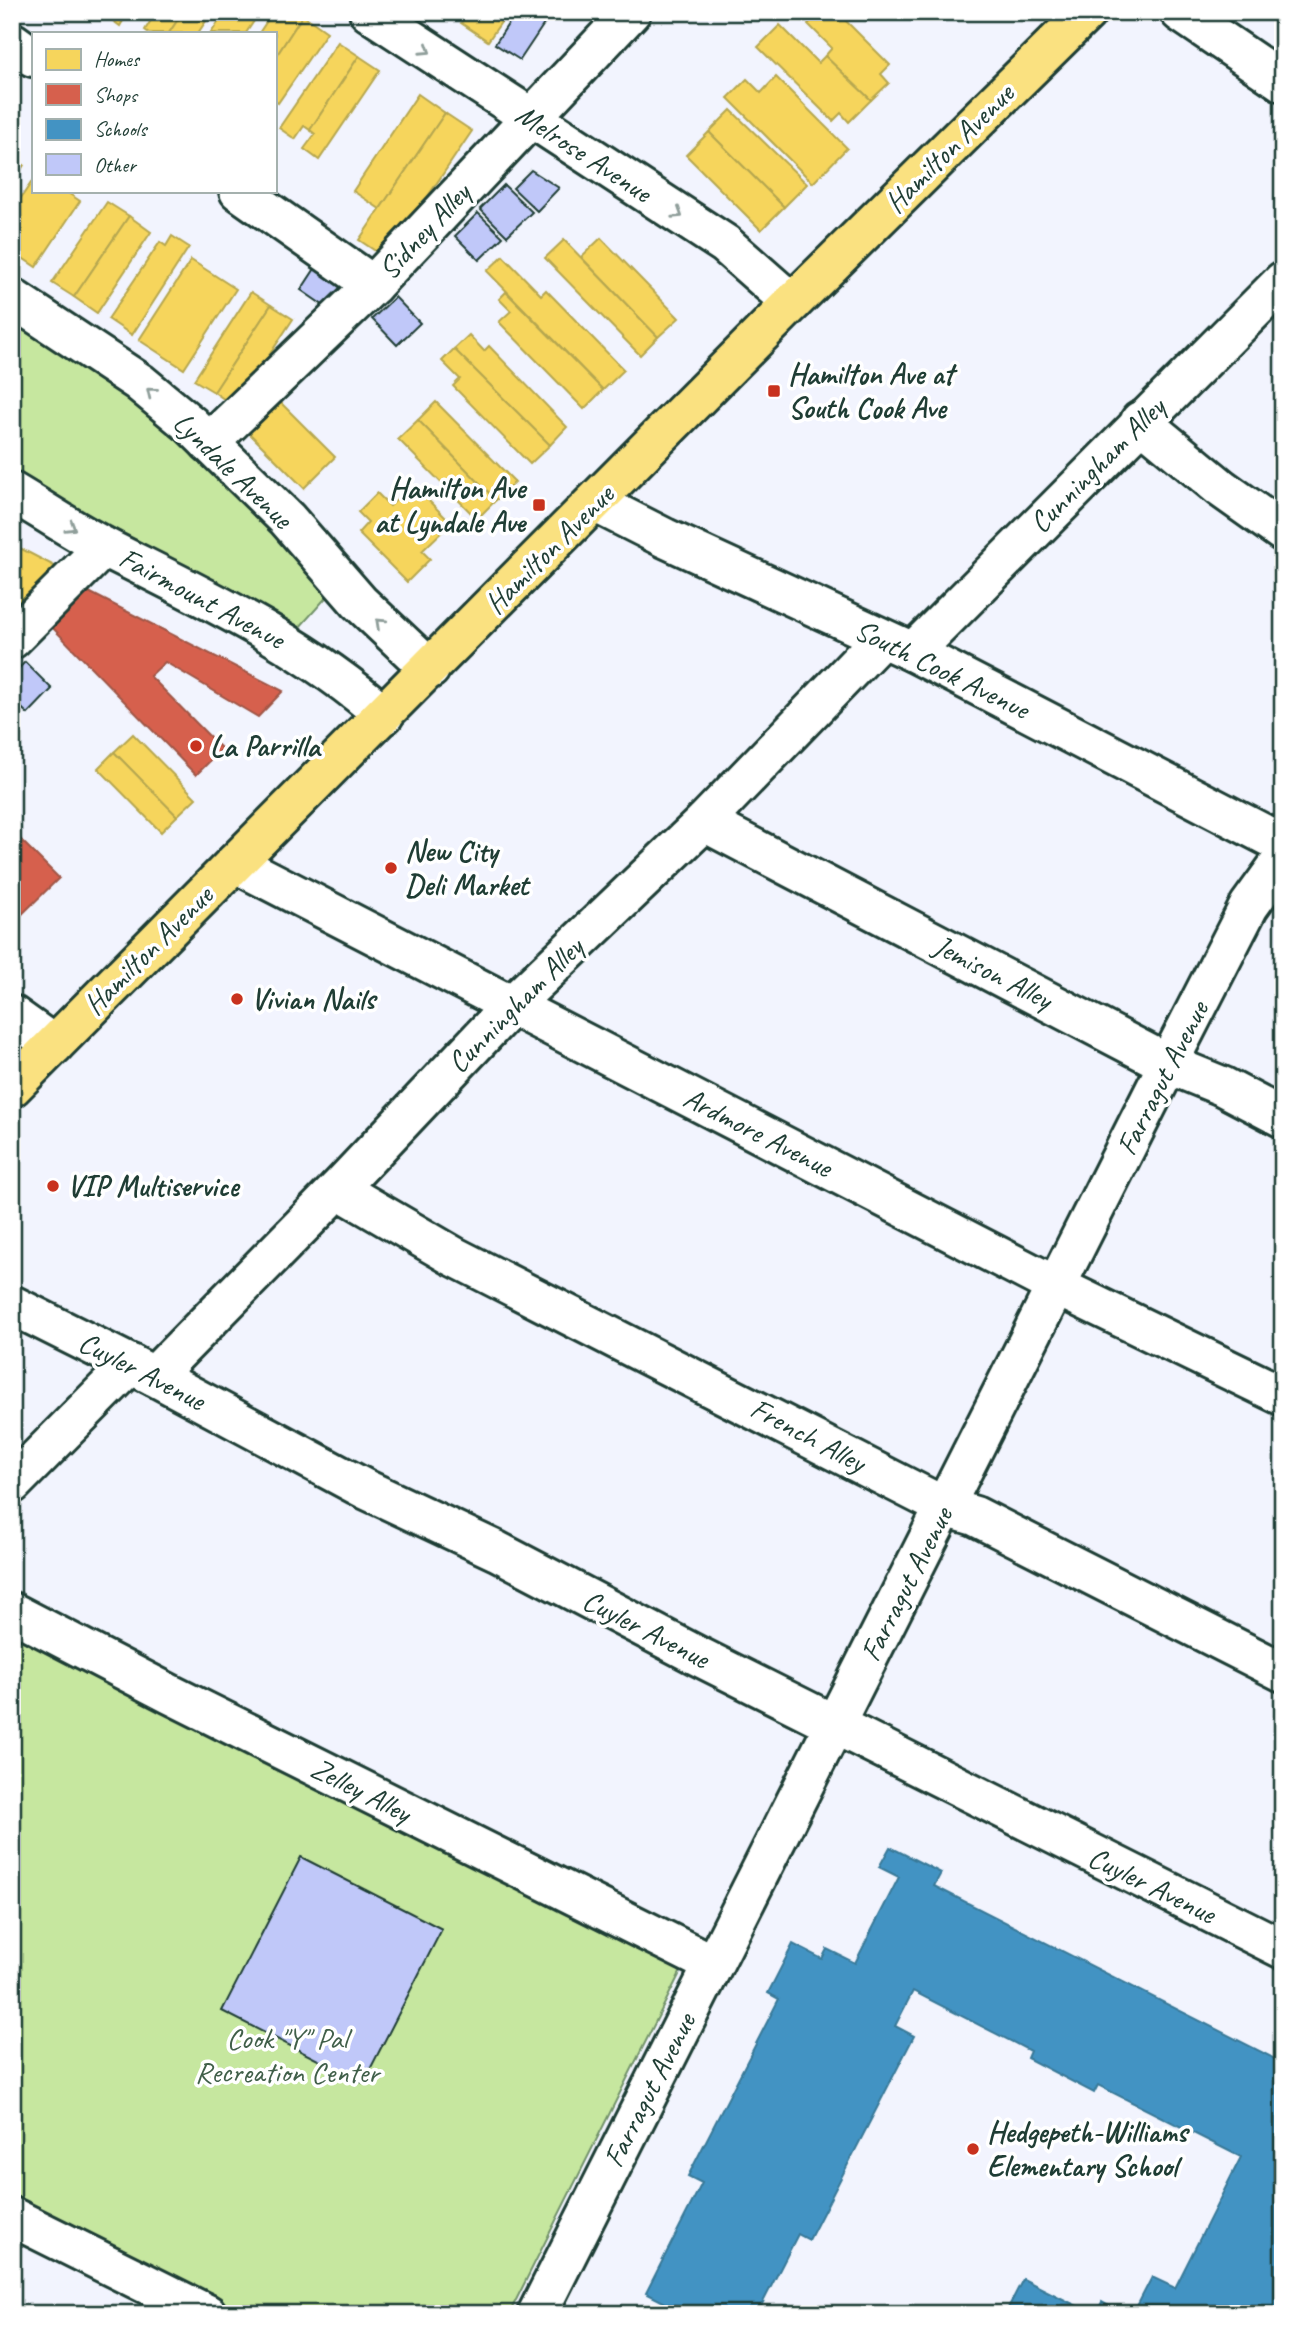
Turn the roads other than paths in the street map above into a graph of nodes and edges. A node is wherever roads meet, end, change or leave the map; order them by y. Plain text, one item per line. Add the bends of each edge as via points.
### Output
1 (369, 12) edge
2 (631, 12) edge
3 (1087, 12) edge
4 (1180, 12) edge
5 (12, 42) edge
6 (32, 56) edge
7 (1283, 82) edge
8 (530, 118) junction
9 (240, 192) edge
10 (1283, 281) edge
11 (373, 285) junction
12 (12, 298) edge
13 (792, 303) junction
14 (1140, 421) junction
15 (209, 443) junction
16 (12, 492) edge
17 (596, 503) junction
18 (1283, 532) edge
19 (104, 547) junction
20 (12, 639) edge
21 (897, 645) junction
22 (430, 669) junction
23 (384, 715) junction
24 (704, 822) junction
25 (1283, 844) edge
26 (1283, 859) edge
27 (235, 863) junction
28 (512, 1005) junction
29 (12, 1015) edge
30 (54, 1045) junction
31 (1168, 1064) junction
32 (12, 1087) edge
33 (1283, 1118) edge
34 (338, 1189) junction
35 (1056, 1286) junction
36 (12, 1305) edge
37 (142, 1370) junction
38 (1283, 1396) edge
39 (12, 1484) edge
40 (946, 1507) junction
41 (12, 1612) edge
42 (1283, 1672) edge
43 (834, 1725) junction
44 (1283, 1949) edge
45 (712, 1964) junction
46 (12, 2217) edge
47 (207, 2314) edge
48 (537, 2314) edge

1 -> 8 street, Melrose Avenue
2 - 8 street, Sidney Alley
3 - 13 main road, Hamilton Avenue
4 - 7 street
5 - 6 street
8 - 11 street, Sidney Alley
8 -> 13 street, Melrose Avenue via 725,244
9 - 11 street
10 - 14 street, Cunningham Alley
11 - 15 street, Sidney Alley
15 -> 12 street, Lyndale Avenue via 139,382
13 - 17 main road, Hamilton Avenue
14 - 18 street
14 - 21 street, Cunningham Alley
22 -> 15 street, Lyndale Avenue via 359,602 287,519
16 -> 19 street, Fairmount Avenue
17 - 21 street, South Cook Avenue
17 - 22 main road, Hamilton Avenue
19 - 20 street
19 - 23 street, Fairmount Avenue via 294,647
21 - 24 street, Cunningham Alley
21 - 25 street, South Cook Avenue
22 - 23 main road, Hamilton Avenue
23 - 27 main road, Hamilton Avenue
24 - 28 street, Cunningham Alley
24 - 31 street, Jemison Alley
26 - 31 street, Farragut Avenue via 1249,906
27 - 28 street, Ardmore Avenue
27 - 30 main road, Hamilton Avenue
28 - 34 street, Cunningham Alley
28 - 35 street, Ardmore Avenue
29 - 30 street
30 - 32 main road, Hamilton Avenue
31 - 33 street, Jemison Alley
31 - 35 street, Farragut Avenue
34 - 37 street, Cunningham Alley
34 - 40 street, French Alley via 453,1256
35 - 38 street, Ardmore Avenue
35 - 40 street, Farragut Avenue
36 - 37 street, Cuyler Avenue
37 - 39 street, Cunningham Alley
37 - 43 street, Cuyler Avenue via 365,1489 497,1551
40 - 42 street, French Alley via 975,1516
40 - 43 street, Farragut Avenue
41 - 45 street, Zelley Alley
43 - 44 street, Cuyler Avenue
43 - 45 street, Farragut Avenue
45 - 48 street, Farragut Avenue
46 - 47 street

